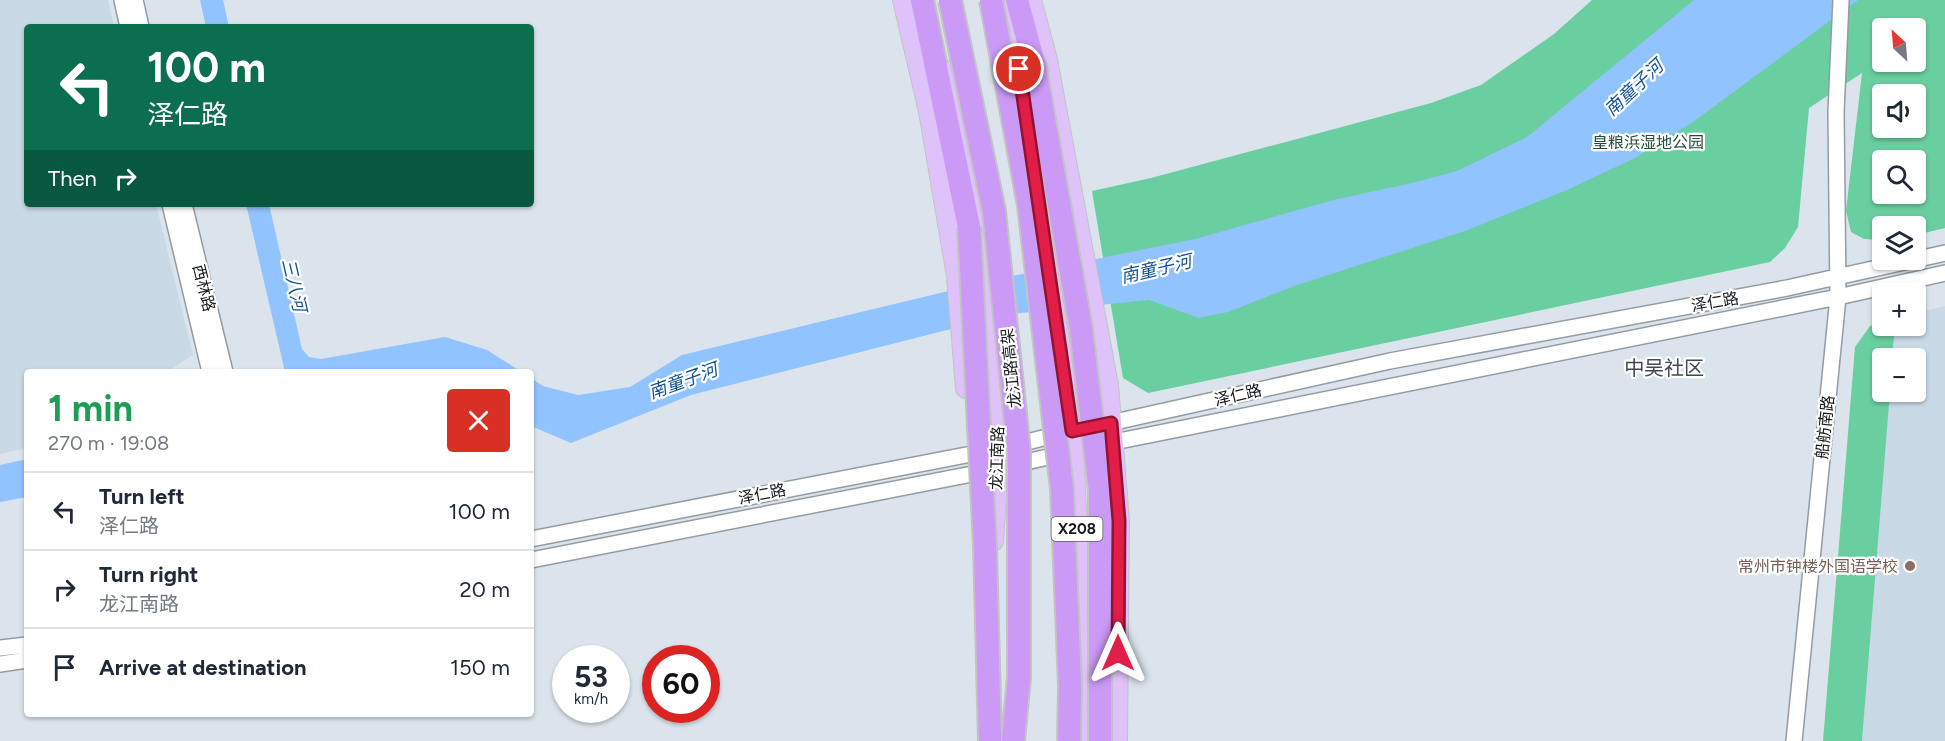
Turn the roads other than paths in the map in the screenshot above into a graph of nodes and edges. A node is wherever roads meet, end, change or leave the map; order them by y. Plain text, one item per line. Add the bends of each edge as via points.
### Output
1 (122, 0) edge
2 (135, 0) edge
3 (903, 0) edge
4 (922, 0) edge
5 (940, 0) edge
6 (950, 0) edge
7 (991, 0) edge
8 (1004, 0) edge
9 (1017, 0) edge
10 (1032, 0) edge
11 (1841, 0) edge
12 (127, 24) edge
13 (140, 24) edge
14 (171, 207) edge
15 (185, 207) edge
16 (1945, 253) edge
17 (1945, 273) edge
18 (1838, 277) junction
19 (1838, 297) junction
20 (209, 369) edge
21 (224, 369) edge
22 (1072, 431) junction
23 (1112, 433) junction
24 (999, 448) junction
25 (1073, 451) junction
26 (971, 454) junction
27 (998, 469) junction
28 (972, 474) junction
29 (534, 538) edge
30 (534, 559) edge
31 (24, 645) edge
32 (0, 648) edge
33 (24, 660) edge
34 (0, 664) edge
35 (982, 692) junction
36 (982, 741) edge
37 (990, 741) edge
38 (1013, 741) edge
39 (1069, 741) edge
40 (1088, 741) edge
41 (1100, 741) edge
42 (1117, 741) edge
43 (1794, 741) edge

1 - 12 street
2 - 13 street
3 - 26 main road via 929,111 957,276
4 - 37 highway, bridge via 969,226
5 - 24 main road, 龙江南路 via 989,277
6 - 38 highway, 龙江路高架, bridge via 994,211 1019,452 1020,677
7 - 39 highway, bridge via 1029,205 1062,489
8 - 22 main road, X208 via 1019,69
9 - 41 highway, bridge via 1034,63 1081,328 1100,490
10 - 23 main road via 1047,60 1108,385
11 - 18 street, 船舫南路 via 1836,112
14 - 20 street, 西林路
15 - 21 street, 西林路
16 - 18 street, 泽仁路
17 - 19 street, 泽仁路
18 - 19 street, 船舫南路
18 - 23 street, 泽仁路 via 1390,361
19 - 23 street, 泽仁路
19 - 43 street, 船舫南路
22 - 23 street, 泽仁路
22 - 24 street, 泽仁路
22 - 25 main road, X208
23 - 25 street, 泽仁路
23 - 42 main road via 1119,521
24 - 26 street, 泽仁路
24 - 27 main road, 龙江南路
25 - 27 street, 泽仁路
25 - 40 main road, X208
26 - 28 main road
26 - 29 street, 泽仁路
27 - 28 street, 泽仁路
27 - 35 main road, 龙江南路
28 - 30 street, 泽仁路
28 - 35 main road
31 - 32 street
33 - 34 street
35 - 36 main road, 龙江南路

